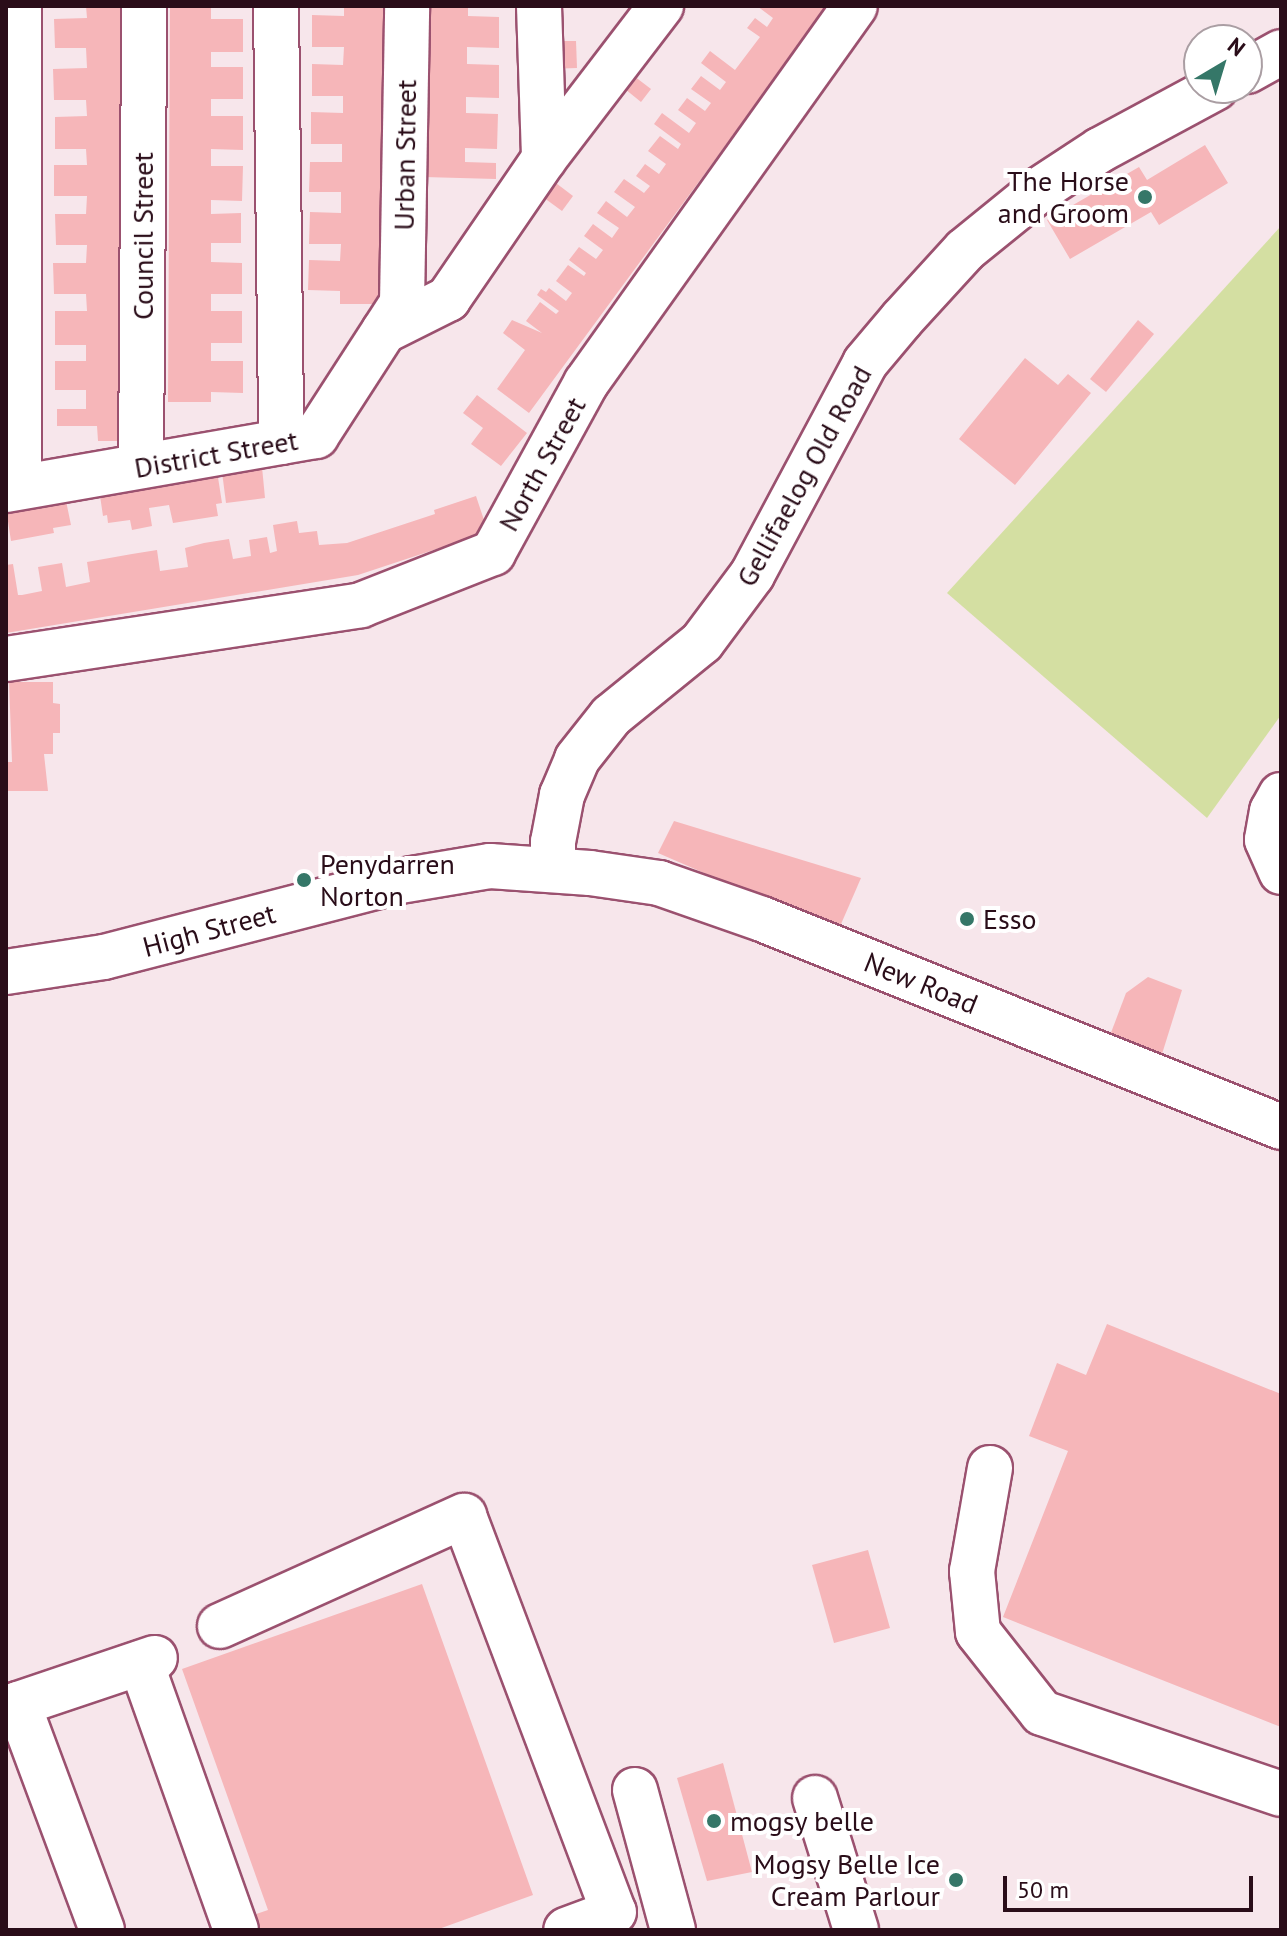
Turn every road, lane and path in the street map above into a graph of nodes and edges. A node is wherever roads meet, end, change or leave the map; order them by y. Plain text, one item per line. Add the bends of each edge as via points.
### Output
1 (19, 6) edge
2 (144, 6) edge
3 (276, 6) edge
4 (407, 6) edge
5 (539, 6) edge
6 (661, 6) edge
7 (855, 6) edge
8 (1281, 52) edge
9 (1263, 62) edge
10 (1185, 104) edge
11 (544, 159) junction
12 (393, 317) junction
13 (281, 442) junction
14 (141, 466) junction
15 (12, 488) edge
16 (6, 659) edge
17 (1281, 795) edge
18 (553, 870) junction
19 (1281, 872) edge
20 (6, 972) edge
21 (1281, 1127) edge
22 (990, 1468) dead end
23 (220, 1626) dead end
24 (12, 1706) edge
25 (635, 1790) dead end
26 (1281, 1794) edge
27 (815, 1798) dead end
28 (102, 1930) edge
29 (236, 1930) edge
30 (566, 1930) edge
31 (673, 1930) edge
32 (856, 1930) edge

1 - 15 street
2 - 14 street, Council Street
3 - 13 street
4 - 12 street, Urban Street
5 - 11 street
6 - 11 street
7 - 16 street, North Street via 586,383 493,553 361,605
8 - 9 street
10 - 18 street, Gellifaelog Old Road via 1039,190 965,250 865,363 752,575 702,642 611,716 577,759 562,795
11 - 12 street via 448,299
12 - 13 street, District Street via 316,436
13 - 14 street, District Street
14 - 15 street, District Street
17 - 19 street via 1267,840
18 - 20 street, High Street via 490,866 394,882 104,957
18 - 21 street, New Road via 659,883
22 - 26 street via 972,1571 978,1632 1042,1713
23 - 30 street via 464,1516 614,1912
24 - 28 street
24 - 29 street via 148,1660
25 - 31 street
27 - 32 street

